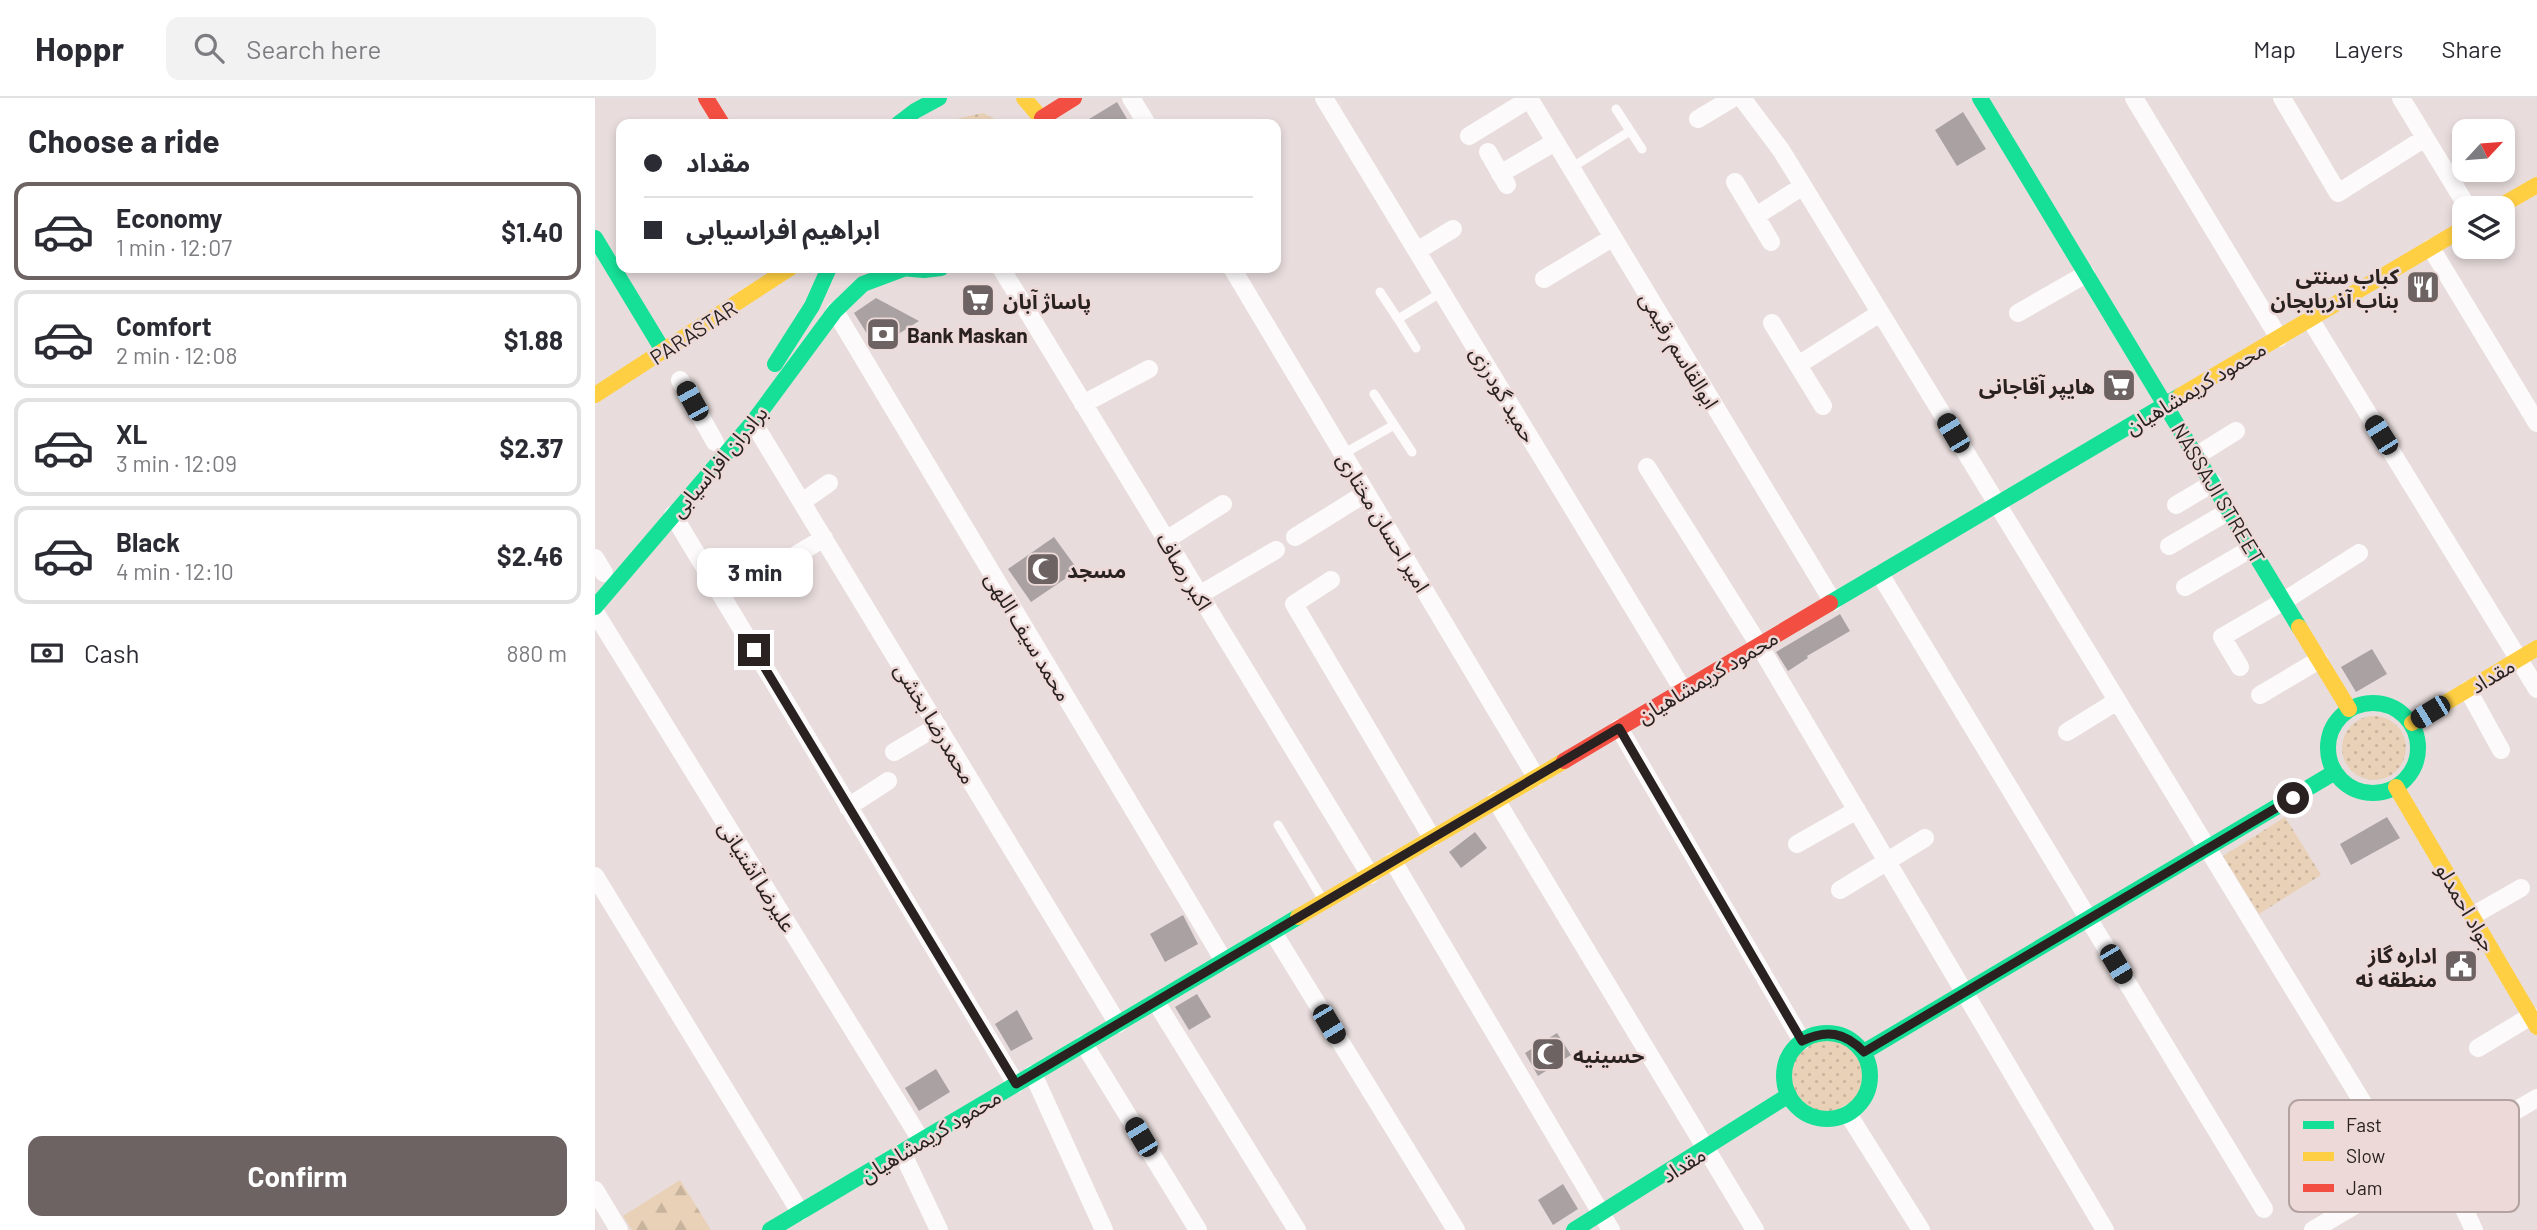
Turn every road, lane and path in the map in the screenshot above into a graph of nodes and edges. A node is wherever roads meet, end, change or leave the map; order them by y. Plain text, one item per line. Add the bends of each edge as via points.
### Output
1 (706, 98) edge
2 (939, 98) edge
3 (1024, 98) edge
4 (1074, 98) edge
5 (1131, 98) edge
6 (1324, 98) edge
7 (1529, 98) edge
8 (1733, 98) edge
9 (1742, 98) edge
10 (1980, 98) edge
11 (2134, 98) edge
12 (2282, 98) edge
13 (2401, 98) edge
14 (911, 105) edge
15 (1616, 109) dead end
16 (719, 119) edge
17 (1042, 119) edge
18 (1047, 119) edge
19 (1144, 119) edge
20 (1697, 119) dead end
21 (1630, 131) junction
22 (1469, 136) dead end
23 (2425, 138) junction
24 (1555, 142) junction
25 (1642, 149) dead end
26 (1488, 152) dead end
27 (1571, 168) junction
28 (1735, 182) dead end
29 (1803, 186) junction
30 (2536, 189) edge
31 (2461, 196) edge
32 (2515, 199) edge
33 (1756, 216) junction
34 (1453, 229) dead end
35 (2452, 235) edge
36 (595, 238) edge
37 (1612, 239) junction
38 (1771, 242) dead end
39 (2431, 248) junction
40 (1417, 251) junction
41 (616, 273) edge
42 (616, 273) edge
43 (782, 273) edge
44 (812, 273) edge
45 (827, 273) edge
46 (890, 273) edge
47 (1004, 273) edge
48 (1235, 273) edge
49 (2086, 274) junction
50 (1545, 279) dead end
51 (822, 289) junction
52 (1380, 292) dead end
53 (1442, 292) junction
54 (835, 311) junction
55 (1881, 313) junction
56 (2018, 313) dead end
57 (1398, 319) junction
58 (2310, 319) junction
59 (1772, 323) dead end
60 (2279, 338) junction
61 (1416, 348) dead end
62 (664, 352) junction
63 (1798, 365) junction
64 (1149, 369) dead end
65 (680, 380) dead end
66 (1374, 394) dead end
67 (595, 395) edge
68 (1083, 404) junction
69 (2165, 405) junction
70 (1823, 406) dead end
71 (753, 422) junction
72 (2537, 423) edge
73 (1394, 425) junction
74 (2237, 431) dead end
75 (720, 448) junction
76 (1412, 452) dead end
77 (1343, 454) junction
78 (2196, 456) junction
79 (1647, 467) dead end
80 (829, 483) dead end
81 (2213, 483) junction
82 (1366, 493) junction
83 (802, 502) junction
84 (1223, 504) dead end
85 (1997, 504) junction
86 (2176, 505) dead end
87 (669, 508) junction
88 (2229, 511) junction
89 (1295, 537) dead end
90 (824, 538) junction
91 (1165, 540) junction
92 (2169, 546) dead end
93 (2252, 548) junction
94 (1276, 550) dead end
95 (2359, 553) dead end
96 (781, 564) dead end
97 (598, 572) edge
98 (1880, 573) junction
99 (1331, 580) dead end
100 (2185, 587) dead end
101 (1199, 595) junction
102 (1833, 601) junction
103 (2284, 601) junction
104 (595, 609) edge
105 (1759, 645) junction
106 (2537, 648) edge
107 (2519, 659) junction
108 (2319, 660) junction
109 (2240, 667) dead end
110 (2537, 689) edge
111 (1683, 690) junction
112 (2467, 690) junction
113 (2260, 695) dead end
114 (2117, 701) junction
115 (2349, 709) junction
116 (2412, 723) junction
117 (938, 726) junction
118 (1619, 728) junction
119 (2067, 732) dead end
120 (2501, 750) dead end
121 (894, 751) dead end
122 (2335, 772) junction
123 (1536, 777) junction
124 (888, 781) dead end
125 (2396, 787) junction
126 (1496, 800) junction
127 (848, 807) junction
128 (1857, 810) junction
129 (1278, 825) dead end
130 (1432, 838) junction
131 (1925, 838) dead end
132 (1797, 844) dead end
133 (2208, 849) junction
134 (1393, 861) junction
135 (1887, 862) junction
136 (1370, 875) junction
137 (595, 876) edge
138 (2521, 888) dead end
139 (1840, 890) dead end
140 (1324, 902) junction
141 (2472, 916) junction
142 (2089, 920) junction
143 (1273, 932) junction
144 (1224, 961) junction
145 (1965, 994) junction
146 (1156, 1002) junction
147 (2534, 1022) edge
148 (1118, 1024) junction
149 (1802, 1041) junction
150 (1084, 1044) junction
151 (2478, 1048) dead end
152 (1864, 1052) junction
153 (1033, 1074) junction
154 (1016, 1084) junction
155 (1789, 1095) junction
156 (2537, 1098) edge
157 (2361, 1100) edge
158 (2519, 1109) edge
159 (1848, 1114) junction
160 (921, 1140) junction
161 (1706, 1150) junction
162 (902, 1152) junction
163 (595, 1190) edge
164 (2264, 1209) dead end
165 (800, 1212) junction
166 (2345, 1212) edge
167 (2465, 1212) edge
168 (1601, 1213) junction
169 (776, 1228) edge
170 (2316, 1229) edge
171 (619, 1230) edge
172 (939, 1230) edge
173 (1104, 1230) edge
174 (1198, 1230) edge
175 (1297, 1230) edge
176 (1456, 1230) edge
177 (1574, 1230) edge
178 (1611, 1230) edge
179 (1755, 1230) edge
180 (1921, 1230) edge
181 (2105, 1230) edge
182 (2474, 1230) edge

1 - 16 street
2 - 14 street
3 - 17 street
4 - 18 street
5 - 19 street
6 - 40 street, حمید گودرزی
7 - 22 street
7 - 24 street, ابوالقاسم رقیمی
8 - 20 street
9 - 29 street
10 - 49 street, NASSAJI STREET
11 - 60 street
12 - 23 street via 2338,193
13 - 23 street
15 - 21 lane
21 - 25 lane
21 - 27 lane
23 - 31 street
24 - 26 street via 1504,179
24 - 27 street, ابوالقاسم رقیمی
27 - 37 street, ابوالقاسم رقیمی
28 - 33 street
29 - 33 street
29 - 55 street
30 - 32 street
33 - 38 street
34 - 40 street
35 - 39 street, محمود کریمشاهیان
36 - 42 street
37 - 50 street
37 - 102 street, ابوالقاسم رقیمی
39 - 58 street, محمود کریمشاهیان
39 - 72 street
40 - 53 street, حمید گودرزی
41 - 62 street
43 - 62 street, PARASTAR
44 - 51 street
45 - 51 street, برادران افراسیابی
46 - 54 street, برادران افراسیابی via 863,284
47 - 68 street, اکبر رصاف
48 - 77 street, امیر احسان مختاری
49 - 56 street
49 - 69 street, NASSAJI STREET
51 - 54 street
51 - 75 street, برادران افراسیابی
52 - 57 lane
53 - 57 lane
53 - 111 street, حمید گودرزی
54 - 71 street, برادران افراسیابی
54 - 144 street, محمد سیف اللهی
55 - 63 street
55 - 85 street
57 - 61 lane
58 - 60 street, محمود کریمشاهیان
58 - 107 street
59 - 63 street
60 - 69 street, محمود کریمشاهیان
62 - 67 street, PARASTAR
63 - 70 street
64 - 68 street
65 - 75 street
66 - 73 lane
68 - 91 street, اکبر رصاف
69 - 78 street, NASSAJI STREET
69 - 85 street, محمود کریمشاهیان
71 - 75 street, برادران افراسیابی
71 - 83 street, محمدرضا بخشی
73 - 76 lane
73 - 77 lane
74 - 78 street
75 - 87 street, برادران افراسیابی
77 - 82 street, امیر احسان مختاری
78 - 81 street, NASSAJI STREET
79 - 105 street
80 - 83 street
81 - 86 street
81 - 88 street, NASSAJI STREET
82 - 89 street
82 - 123 street, امیر احسان مختاری
83 - 90 street, محمدرضا بخشی
84 - 91 street
85 - 98 street, محمود کریمشاهیان
85 - 114 street
87 - 97 street, برادران افراسیابی
87 - 104 street, برادران افراسیابی
87 - 127 street
88 - 92 street
88 - 93 street, NASSAJI STREET
90 - 96 street
90 - 117 street, محمدرضا بخشی
91 - 101 street, اکبر رصاف
93 - 100 street
93 - 103 street, NASSAJI STREET
94 - 101 street
95 - 103 street
98 - 102 street, محمود کریمشاهیان
98 - 142 street
99 - 130 street via 1294,604
101 - 136 street, اکبر رصاف
102 - 105 street, محمود کریمشاهیان
103 - 108 street, NASSAJI STREET
103 - 109 street via 2223,637
104 - 160 street, علیرضا آشتیانی
105 - 111 street, محمود کریمشاهیان
105 - 128 street
106 - 107 street, مقداد
107 - 110 street
107 - 112 street, مقداد
108 - 113 street
108 - 115 street, NASSAJI STREET
111 - 118 street, محمود کریمشاهیان
112 - 116 street, مقداد
112 - 120 street
114 - 119 street
114 - 133 street
115 - 116 street via 2376,702 2402,713
115 - 122 street via 2331,731 2328,745
116 - 125 street via 2419,751 2411,772
117 - 121 street
117 - 148 street, محمدرضا بخشی
118 - 123 street, محمود کریمشاهیان
118 - 149 street
122 - 125 street via 2356,790 2384,792
122 - 133 street
123 - 126 street, محمود کریمشاهیان
124 - 127 street
125 - 141 street, جواد احمدلو
126 - 130 street, محمود کریمشاهیان
126 - 161 street
127 - 154 street
128 - 132 street
128 - 135 street
129 - 140 lane
130 - 134 street, محمود کریمشاهیان
131 - 135 street
133 - 142 street
133 - 157 street
134 - 136 street, محمود کریمشاهیان
134 - 168 street
135 - 139 street
135 - 145 street
136 - 140 street, محمود کریمشاهیان
137 - 165 street
138 - 141 street
140 - 143 street, محمود کریمشاهیان
141 - 147 street, جواد احمدلو
142 - 145 street
142 - 164 street
143 - 144 street, محمود کریمشاهیان
143 - 176 street
144 - 146 street, محمود کریمشاهیان
145 - 152 street
145 - 181 street
146 - 148 street, محمود کریمشاهیان
146 - 175 street
147 - 151 street
148 - 150 street, محمود کریمشاهیان
149 - 152 street via 1821,1033 1842,1035
149 - 155 street via 1793,1049 1784,1072
150 - 153 street, محمود کریمشاهیان
150 - 174 street
152 - 159 street via 1870,1079 1867,1093
153 - 154 street, محمود کریمشاهیان
153 - 173 street
154 - 160 street, محمود کریمشاهیان
155 - 159 street via 1808,1114 1821,1118
155 - 161 street, مقداد
156 - 158 street
159 - 180 street
160 - 162 street, محمود کریمشاهیان
161 - 168 street, مقداد
161 - 179 street
162 - 165 street, محمود کریمشاهیان
162 - 172 street
163 - 171 street
165 - 169 street, محمود کریمشاهیان
166 - 170 street
167 - 182 street
168 - 177 street, مقداد
168 - 178 street

